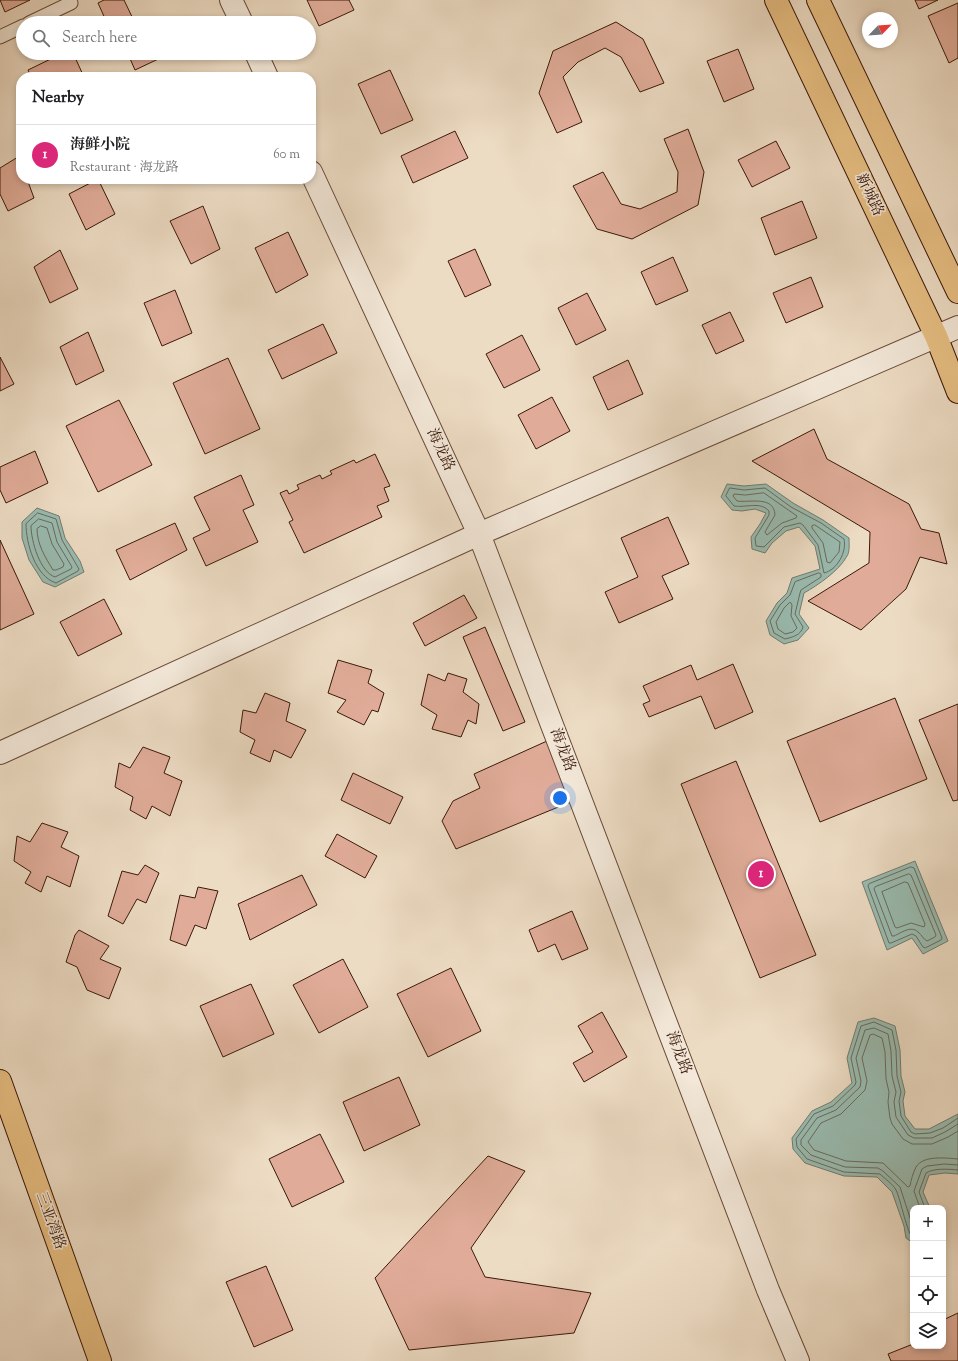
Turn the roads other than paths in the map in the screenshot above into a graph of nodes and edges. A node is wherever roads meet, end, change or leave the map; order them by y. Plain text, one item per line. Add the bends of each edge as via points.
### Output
1 (70, 0) edge
2 (231, 0) edge
3 (776, 0) edge
4 (818, 0) edge
5 (44, 16) edge
6 (239, 16) edge
7 (16, 29) edge
8 (0, 36) edge
9 (259, 60) edge
10 (265, 72) edge
11 (316, 183) edge
12 (958, 292) edge
13 (958, 327) edge
14 (936, 336) junction
15 (958, 392) edge
16 (479, 534) junction
17 (0, 753) edge
18 (0, 1081) edge
19 (100, 1361) edge
20 (798, 1361) edge

1 - 5 lane via 71,3
2 - 6 street
3 - 14 main road, 新城路
4 - 12 main road
7 - 8 lane
9 - 10 street
11 - 16 street, 海龙路
13 - 14 street
14 - 15 main road, 新城路
14 - 16 street
16 - 17 street
16 - 20 street, 海龙路
18 - 19 main road, 三亚湾路

